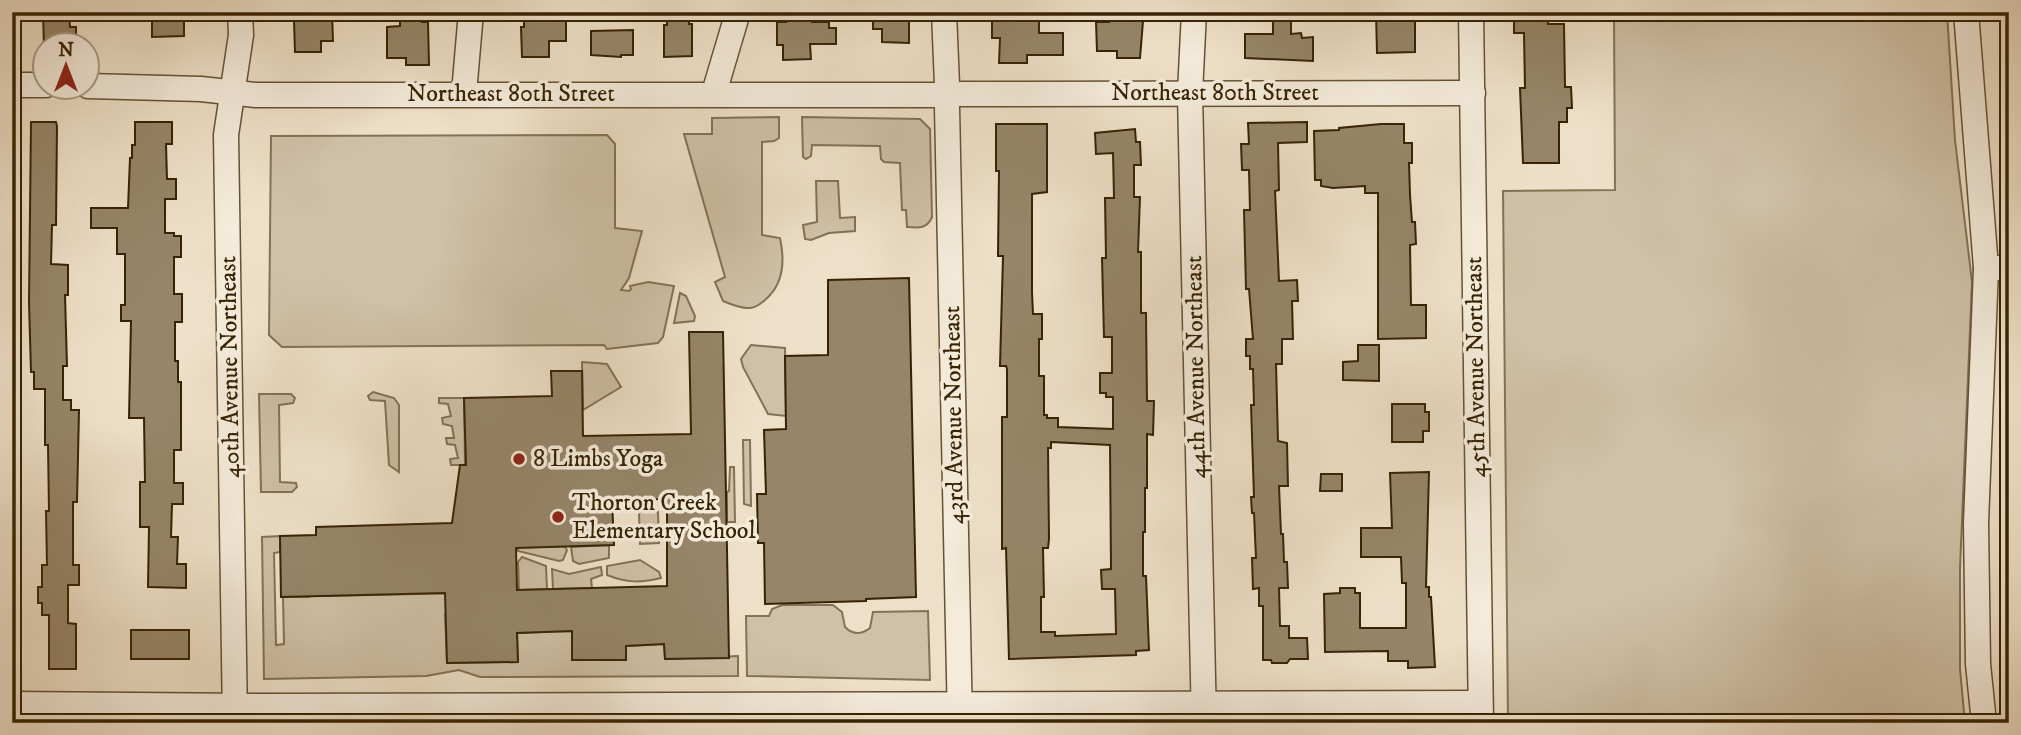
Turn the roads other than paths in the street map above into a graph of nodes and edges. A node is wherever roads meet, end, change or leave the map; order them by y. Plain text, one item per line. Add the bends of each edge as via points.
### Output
1 (240, 12) edge
2 (471, 12) edge
3 (738, 12) edge
4 (944, 12) edge
5 (1194, 12) edge
6 (1471, 12) edge
7 (1966, 12) edge
8 (12, 85) edge
9 (32, 85) edge
10 (102, 86) edge
11 (234, 92) junction
12 (464, 93) junction
13 (714, 93) junction
14 (1190, 93) junction
15 (1473, 93) junction
16 (947, 95) junction
17 (1997, 268) edge
18 (12, 704) edge
19 (718, 713) edge
20 (960, 713) edge
21 (1204, 713) edge
22 (1480, 713) edge
23 (235, 714) edge
24 (484, 714) edge
25 (1984, 723) edge

1 - 11 street, 40th Avenue Northeast
2 - 12 street
3 - 13 street
4 - 16 street, 43rd Avenue Northeast
5 - 14 street, 44th Avenue Northeast
6 - 15 street, 45th Avenue Northeast
7 - 17 street
8 - 9 street
10 - 11 street, Northeast 80th Street
11 - 12 street, Northeast 80th Street
11 - 23 street, 40th Avenue Northeast via 226,135
12 - 13 street, Northeast 80th Street
13 - 16 street, Northeast 80th Street
14 - 15 street, Northeast 80th Street
14 - 16 street, Northeast 80th Street
14 - 21 street, 44th Avenue Northeast
15 - 22 street, 45th Avenue Northeast
16 - 20 street, 43rd Avenue Northeast
17 - 25 street via 1976,523 1978,664
18 - 23 street
19 - 20 street
19 - 24 street
20 - 21 street
21 - 22 street
23 - 24 street

